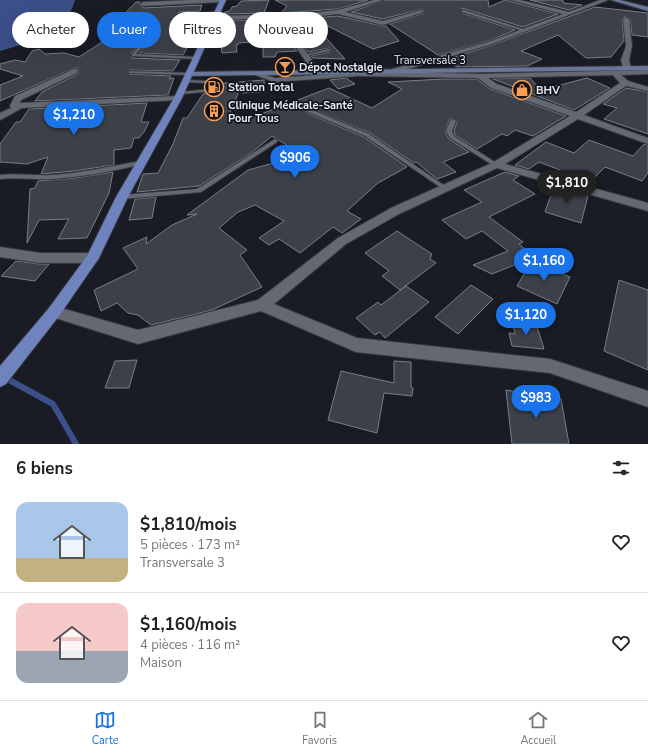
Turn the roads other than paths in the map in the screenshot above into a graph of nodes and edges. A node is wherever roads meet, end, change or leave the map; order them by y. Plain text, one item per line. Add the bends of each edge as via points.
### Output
1 (223, 0) edge
2 (380, 0) edge
3 (513, 0) edge
4 (605, 0) edge
5 (614, 0) edge
6 (143, 4) dead end
7 (287, 7) dead end
8 (648, 9) edge
9 (462, 11) dead end
10 (216, 12) edge
11 (287, 12) edge
12 (338, 12) junction
13 (421, 12) dead end
14 (328, 13) edge
15 (567, 13) junction
16 (626, 19) dead end
17 (524, 30) junction
18 (139, 48) edge
19 (200, 48) edge
20 (300, 48) edge
21 (329, 50) dead end
22 (305, 55) junction
23 (196, 58) junction
24 (627, 68) junction
25 (648, 68) edge
26 (74, 71) dead end
27 (395, 71) junction
28 (131, 72) dead end
29 (317, 72) junction
30 (648, 72) edge
31 (254, 73) junction
32 (477, 73) junction
33 (614, 73) junction
34 (188, 76) junction
35 (625, 83) junction
36 (648, 89) edge
37 (179, 96) junction
38 (0, 105) edge
39 (17, 106) junction
40 (310, 111) dead end
41 (577, 116) junction
42 (0, 118) edge
43 (453, 121) dead end
44 (648, 141) edge
45 (275, 142) dead end
46 (141, 163) junction
47 (496, 165) junction
48 (0, 177) edge
49 (445, 188) junction
50 (122, 197) junction
51 (648, 207) edge
52 (0, 252) edge
53 (92, 258) junction
54 (262, 305) junction
55 (54, 312) junction
56 (0, 378) edge
57 (648, 399) edge

1 - 6 street
1 - 10 main road
2 - 12 street
3 - 15 street
4 - 15 street
5 - 8 main road
7 - 11 street
9 - 17 lane
12 - 13 street via 383,23
12 - 14 street
15 - 17 street
16 - 24 street via 629,46 625,60
17 - 27 street via 490,43
18 - 23 lane via 133,55
19 - 23 main road
20 - 22 street
21 - 22 lane
22 - 29 street
23 - 34 main road
24 - 25 main road, Transversale 3
24 - 32 main road, Transversale 3
26 - 39 street via 18,98
27 - 29 main road, Transversale 3
27 - 32 main road, Transversale 3
28 - 34 lane
29 - 31 main road, Transversale 3
30 - 33 street
31 - 32 street via 274,80 359,74
31 - 34 main road, Transversale 3
32 - 33 street
32 - 41 street via 505,90
33 - 35 street
34 - 37 main road
34 - 37 lane via 209,82 212,87
35 - 36 street
35 - 41 street
37 - 39 street
37 - 46 main road
38 - 39 street
39 - 42 street
40 - 49 lane via 367,135
41 - 44 street
41 - 47 street
43 - 47 lane via 449,131 452,137
45 - 50 lane via 198,191
46 - 48 lane via 53,177
46 - 50 main road
47 - 49 street
47 - 51 street
49 - 54 street via 395,211 342,241
50 - 53 main road
52 - 53 street via 40,258
53 - 55 main road
54 - 55 street via 138,337
54 - 57 street via 356,345 550,366
55 - 56 main road

